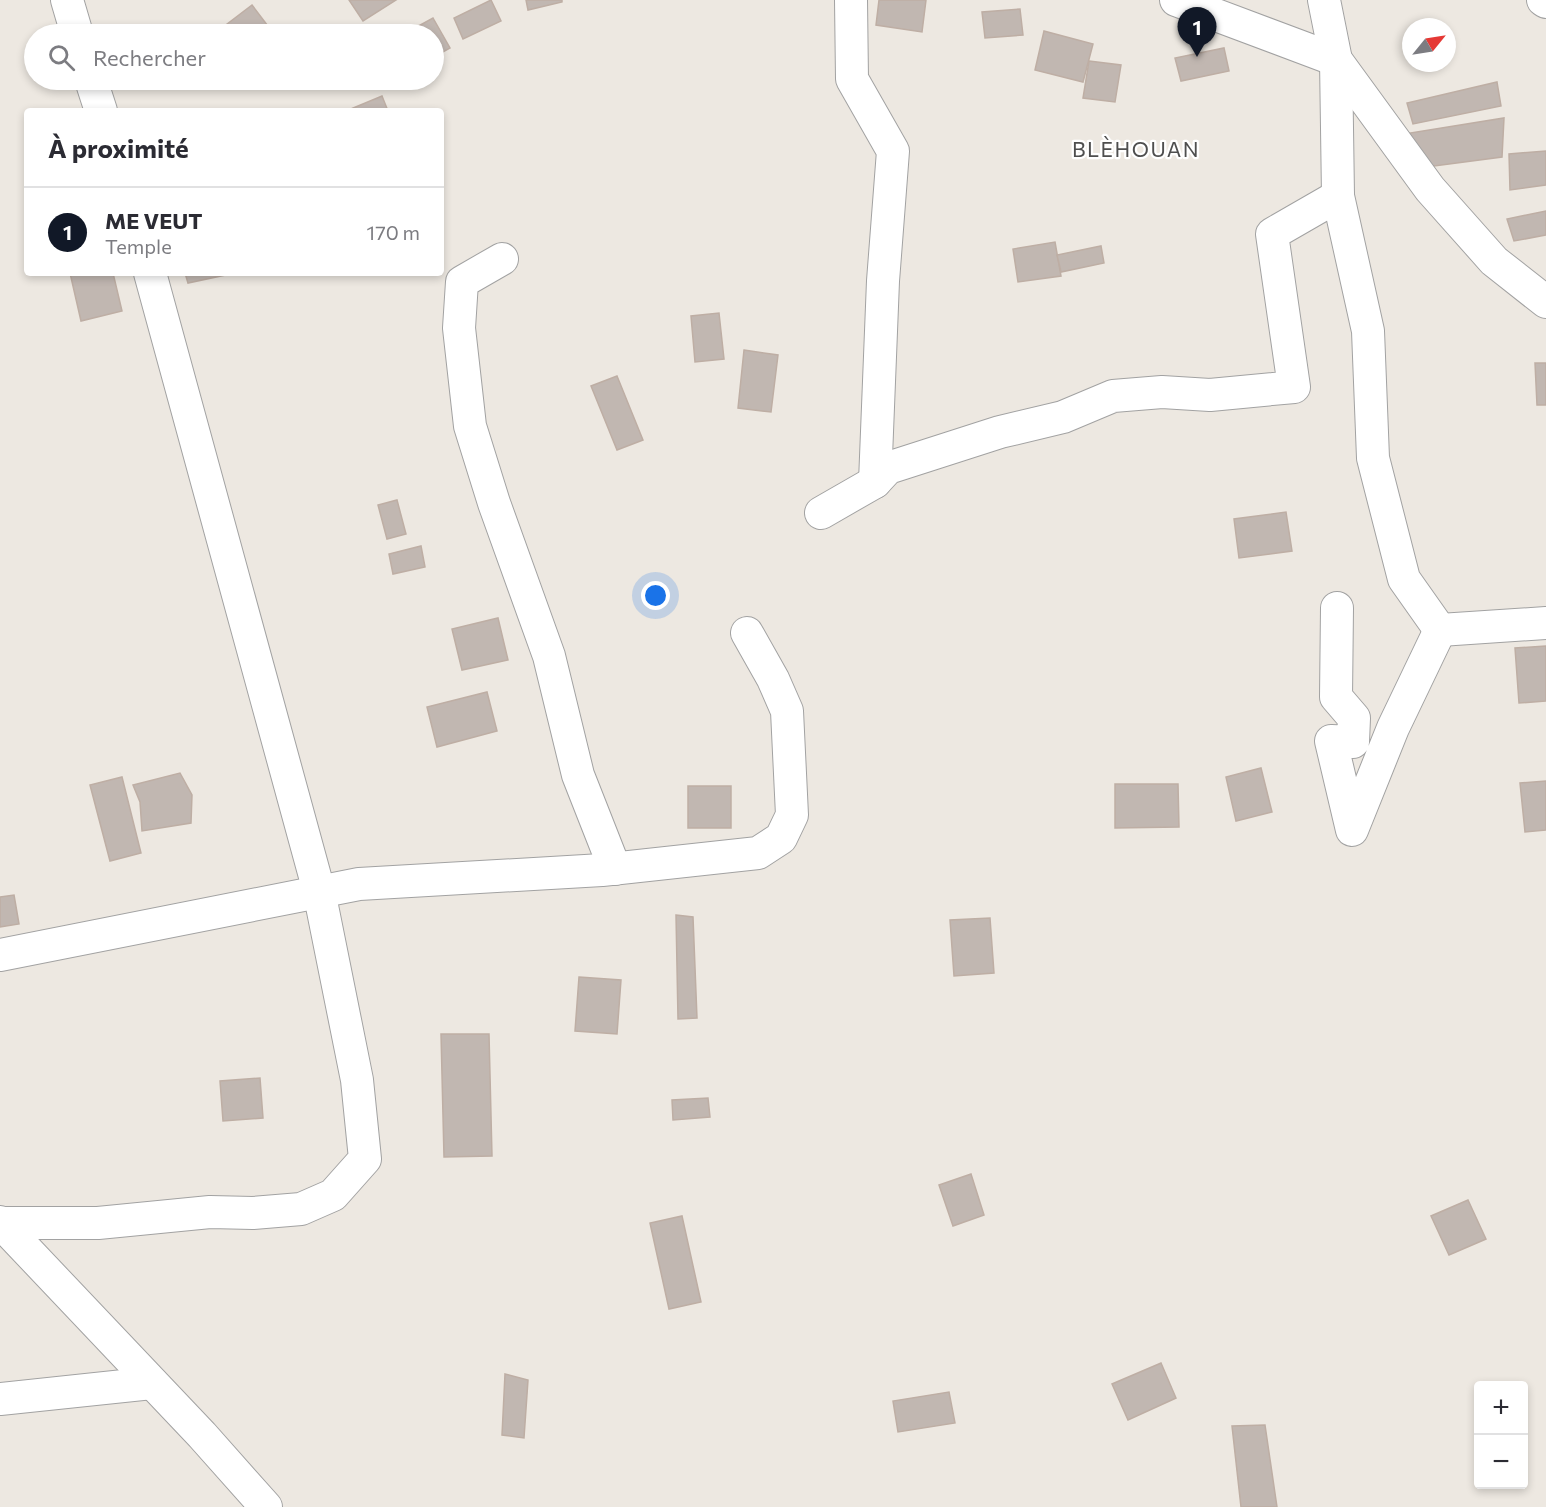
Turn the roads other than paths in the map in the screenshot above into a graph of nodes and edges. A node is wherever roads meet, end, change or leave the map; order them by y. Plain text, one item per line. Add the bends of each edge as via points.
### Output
1 (67, 0) edge
2 (851, 0) edge
3 (1176, 0) edge
4 (1324, 0) edge
5 (74, 24) edge
6 (1336, 60) junction
7 (94, 90) edge
8 (99, 108) edge
9 (1338, 196) junction
10 (502, 258) dead end
11 (151, 276) edge
12 (1546, 302) edge
13 (875, 482) junction
14 (821, 513) dead end
15 (1337, 608) dead end
16 (1546, 623) edge
17 (1440, 630) junction
18 (747, 633) dead end
19 (615, 869) junction
20 (319, 891) junction
21 (0, 955) edge
22 (0, 1222) edge
23 (152, 1383) junction
24 (0, 1399) edge
25 (253, 1500) edge

1 - 5 street
2 - 13 street via 852,79 893,151
3 - 6 street
4 - 6 street
6 - 9 street
6 - 12 street via 1430,189 1494,261
7 - 8 street
9 - 13 street via 1272,234 1294,387 1210,395 1162,392 1113,396 1063,417 990,435 888,468
9 - 17 street via 1368,331 1373,458 1404,579
10 - 19 street via 462,282 459,328 470,426 549,656 578,776
11 - 20 street
13 - 14 street
15 - 17 street via 1336,698 1354,718 1353,742 1330,741 1352,830 1393,728
16 - 17 street
18 - 19 street via 787,711 792,815 781,838 758,853
19 - 20 street via 359,884
20 - 21 street
20 - 22 street via 357,1080 365,1159 333,1195 301,1209 253,1213 210,1212 98,1223
22 - 23 street
23 - 24 street
23 - 25 street

